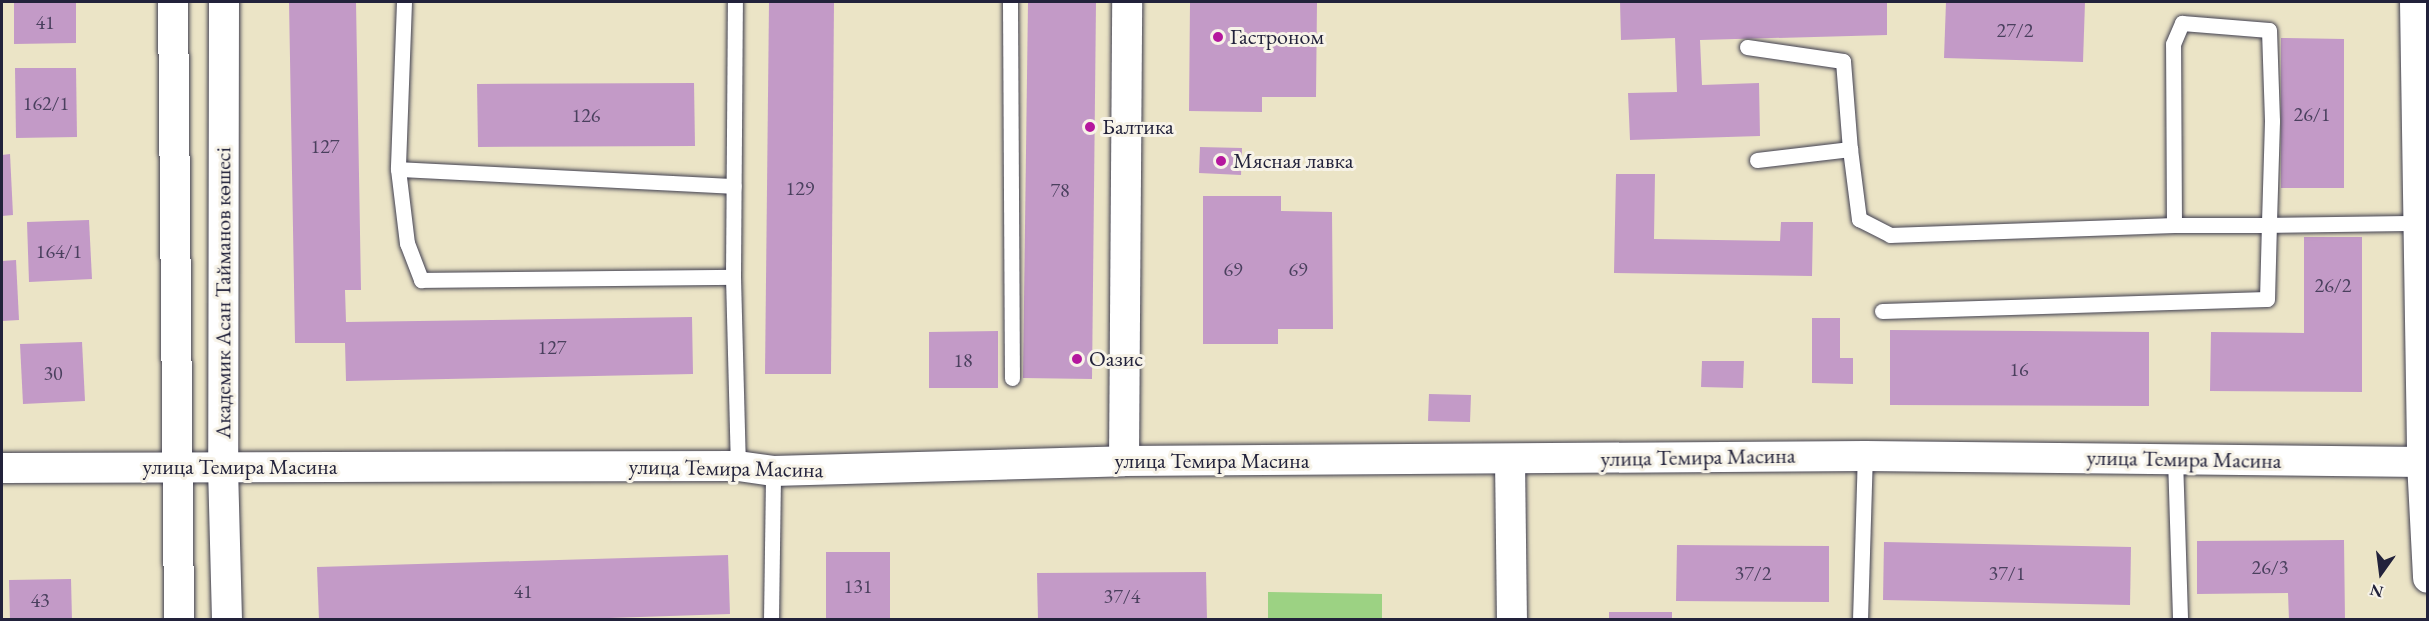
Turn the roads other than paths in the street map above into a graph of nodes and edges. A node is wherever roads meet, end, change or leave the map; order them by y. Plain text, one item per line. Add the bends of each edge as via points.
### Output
1 (174, 2) edge
2 (224, 2) edge
3 (404, 2) edge
4 (735, 2) edge
5 (1010, 2) edge
6 (1127, 2) edge
7 (2415, 2) edge
8 (1746, 47) dead end
9 (1850, 149) junction
10 (1757, 160) dead end
11 (398, 169) junction
12 (734, 186) junction
13 (2174, 225) junction
14 (2269, 225) junction
15 (2422, 234) edge
16 (733, 277) junction
17 (1882, 311) dead end
18 (1012, 378) dead end
19 (1865, 456) junction
20 (2175, 458) junction
21 (1510, 459) junction
22 (1124, 461) junction
23 (2422, 462) junction
24 (177, 466) junction
25 (738, 466) junction
26 (223, 467) junction
27 (2, 468) edge
28 (773, 471) junction
29 (2427, 578) edge
30 (179, 620) edge
31 (227, 620) edge
32 (771, 620) edge
33 (1512, 620) edge
34 (1860, 620) edge
35 (2180, 620) edge

1 - 24 street, Академик Асан Тайманов көшесі
2 - 26 street, Академик Асан Тайманов көшесі
3 - 11 lane
4 - 12 lane
5 - 18 lane
6 - 22 street
7 - 15 street
8 - 9 lane via 1843,61
9 - 10 lane
9 - 13 lane via 1859,219 1890,235
11 - 12 lane
11 - 16 lane via 407,243 420,280
12 - 16 lane
13 - 14 lane
13 - 14 lane via 2173,44 2182,23 2269,30
14 - 15 lane
14 - 17 lane via 2267,299
15 - 23 street
16 - 25 lane
19 - 20 street, улица Темира Масина
19 - 21 street, улица Темира Масина
19 - 34 lane
20 - 23 street, улица Темира Масина
20 - 35 lane
21 - 22 street, улица Темира Масина
21 - 33 street
22 - 28 street, улица Темира Масина
23 - 29 street
24 - 26 street, улица Темира Масина
24 - 27 street, улица Темира Масина
24 - 30 street, Академик Асан Тайманов көшесі
25 - 26 street, улица Темира Масина
25 - 28 street, улица Темира Масина
26 - 31 street, Академик Асан Тайманов көшесі
28 - 32 lane

